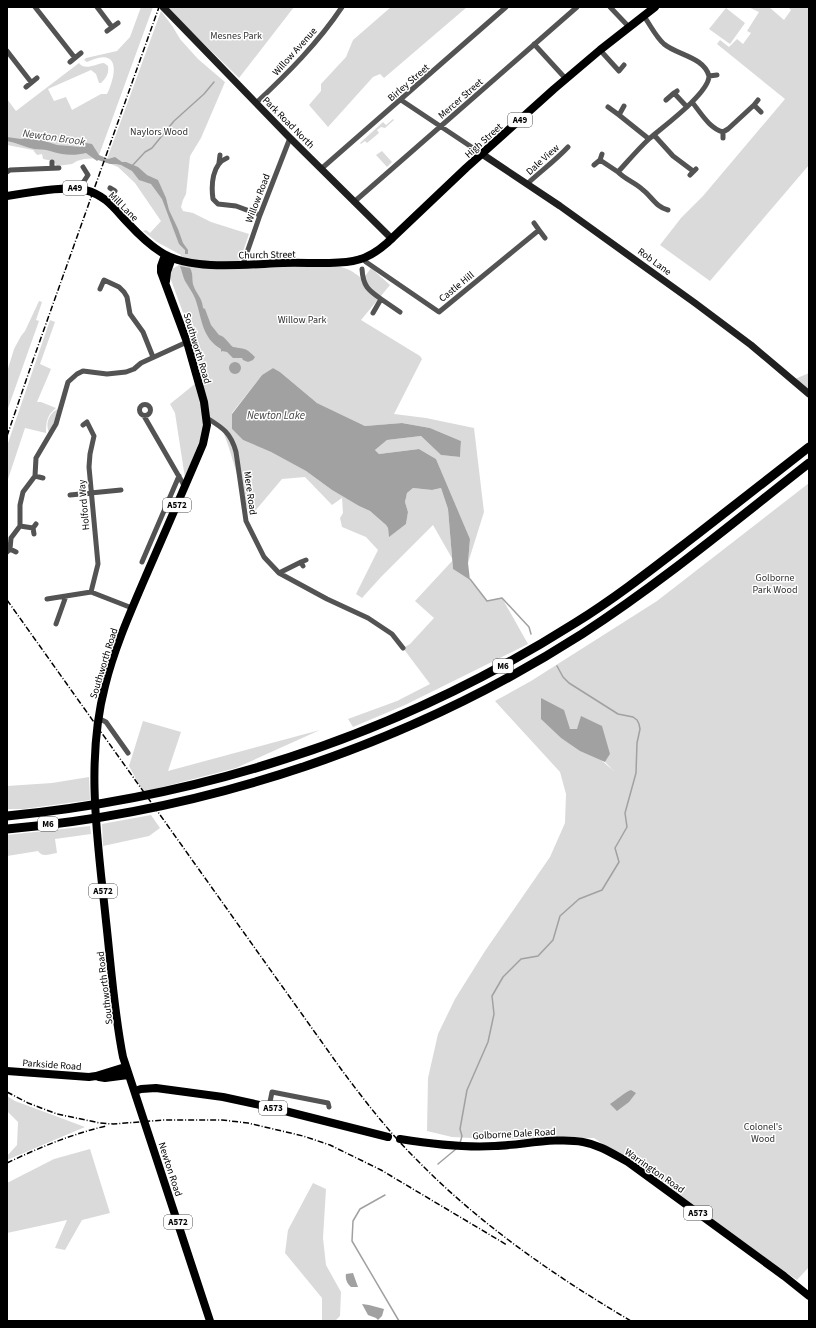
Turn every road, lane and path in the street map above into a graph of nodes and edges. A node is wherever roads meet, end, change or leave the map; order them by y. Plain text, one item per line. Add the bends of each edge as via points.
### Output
1 (35, 7) edge
2 (97, 7) edge
3 (163, 7) edge
4 (342, 7) edge
5 (506, 7) edge
6 (577, 7) edge
7 (610, 7) edge
8 (655, 7) edge
9 (643, 15) junction
10 (118, 23) dead end
11 (112, 27) junction
12 (629, 27) junction
13 (107, 32) dead end
14 (534, 44) junction
15 (600, 50) junction
16 (7, 51) edge
17 (80, 53) dead end
18 (75, 58) junction
19 (70, 62) dead end
20 (624, 65) dead end
21 (619, 71) junction
22 (623, 75) dead end
23 (717, 75) dead end
24 (709, 76) junction
25 (37, 78) dead end
26 (566, 79) junction
27 (31, 82) junction
28 (26, 87) dead end
29 (401, 100) junction
30 (666, 100) dead end
31 (758, 100) dead end
32 (692, 102) junction
33 (256, 103) junction
34 (754, 105) junction
35 (624, 106) dead end
36 (608, 107) dead end
37 (687, 107) junction
38 (760, 112) dead end
39 (619, 115) junction
40 (440, 126) junction
41 (652, 137) junction
42 (290, 138) junction
43 (568, 147) dead end
44 (220, 154) dead end
45 (482, 154) junction
46 (602, 154) dead end
47 (227, 158) dead end
48 (600, 160) junction
49 (52, 162) dead end
50 (219, 163) junction
51 (594, 165) dead end
52 (83, 167) dead end
53 (52, 168) junction
54 (59, 168) dead end
55 (322, 169) junction
56 (7, 172) edge
57 (618, 172) junction
58 (693, 172) dead end
59 (88, 177) junction
60 (94, 177) dead end
61 (527, 184) junction
62 (79, 189) junction
63 (114, 191) dead end
64 (7, 196) edge
65 (108, 201) junction
66 (354, 202) junction
67 (668, 210) dead end
68 (260, 215) junction
69 (534, 223) dead end
70 (539, 230) junction
71 (545, 238) dead end
72 (392, 239) junction
73 (168, 256) junction
74 (364, 260) junction
75 (243, 264) junction
76 (362, 270) junction
77 (107, 274) dead end
78 (358, 276) dead end
79 (104, 280) junction
80 (100, 289) dead end
81 (381, 298) junction
82 (400, 312) dead end
83 (373, 313) dead end
84 (187, 342) junction
85 (153, 357) junction
86 (77, 366) dead end
87 (80, 372) junction
88 (102, 374) junction
89 (101, 380) dead end
90 (809, 394) edge
91 (144, 416) dead end
92 (207, 418) junction
93 (83, 424) dead end
94 (809, 447) edge
95 (30, 455) dead end
96 (36, 458) junction
97 (809, 463) edge
98 (35, 476) junction
99 (178, 476) junction
100 (43, 478) dead end
101 (185, 487) junction
102 (121, 490) dead end
103 (91, 493) junction
104 (70, 495) dead end
105 (20, 526) junction
106 (34, 528) dead end
107 (9, 551) edge
108 (16, 552) dead end
109 (137, 556) dead end
110 (303, 563) dead end
111 (279, 573) junction
112 (92, 592) junction
113 (66, 596) junction
114 (47, 599) dead end
115 (132, 608) junction
116 (56, 624) dead end
117 (403, 648) dead end
118 (98, 721) junction
119 (128, 753) dead end
120 (7, 816) edge
121 (7, 829) edge
122 (125, 1067) junction
123 (7, 1071) edge
124 (128, 1075) junction
125 (96, 1076) junction
126 (136, 1094) junction
127 (269, 1106) junction
128 (330, 1107) dead end
129 (388, 1137) dead end
130 (400, 1139) dead end
131 (582, 1142) joint
132 (809, 1296) edge
133 (210, 1321) edge

1 - 18 street
2 - 11 street
3 - 33 street, Park Road North
4 - 33 street, Willow Avenue via 300,60
5 - 29 street, Birley Street
6 - 14 street, Mercer Street
7 - 12 street
8 - 9 main road, High Street / A49
9 - 12 main road, High Street / A49
9 - 24 street via 661,41 701,64
10 - 11 street
11 - 13 street
12 - 15 main road, High Street / A49
14 - 26 street
14 - 40 street, Mercer Street
15 - 21 street
15 - 26 main road, High Street / A49
16 - 27 street
17 - 18 street
18 - 19 street
20 - 21 street
21 - 22 street
23 - 24 street
24 - 32 street via 707,86
25 - 27 street
26 - 45 main road, High Street / A49
27 - 28 street
29 - 40 street
29 - 55 street, Birley Street
30 - 37 street via 675,92
31 - 34 street
32 - 34 street via 708,123 723,135
32 - 37 street
33 - 42 street, Park Road North
34 - 38 street
35 - 39 street
36 - 39 street
37 - 41 street
39 - 41 street
40 - 45 street
40 - 66 street, Mercer Street
41 - 57 street
41 - 58 street
42 - 55 street, Park Road North
42 - 68 street, Willow Road
43 - 61 street, Dale View
44 - 50 street
45 - 61 street, Rob Lane
45 - 72 main road, High Street / A49
46 - 48 street
47 - 50 street
48 - 51 street
48 - 57 street
49 - 53 street
50 - 68 street via 212,179 215,202
52 - 59 street
53 - 54 street
53 - 56 street
55 - 66 street, Park Road North
57 - 67 street via 643,190 658,206
59 - 60 street
59 - 62 street
61 - 90 street, Rob Lane via 695,303 751,345
62 - 64 main road, Mill Lane / A49
62 - 65 main road, Mill Lane / A49
63 - 65 street
65 - 73 main road, Mill Lane / A49 via 140,236
66 - 72 street, Park Road North
68 - 75 street, Willow Road
69 - 70 street
70 - 71 street
70 - 74 street, Castle Hill via 439,312
72 - 74 main road, High Street / A49
73 - 75 main road, Church Street / A49 via 210,265
73 - 84 main road, Southworth Road / A572 via 161,269 162,276
74 - 75 main road, Church Street / A49
74 - 76 street
76 - 78 street
76 - 81 street via 368,290
77 - 79 street
79 - 80 street
79 - 85 street via 124,292 130,314 143,332
81 - 82 street
81 - 83 street
84 - 85 street
84 - 92 main road, Southworth Road / A572
85 - 88 street via 126,372
86 - 87 street
87 - 88 street
87 - 96 street via 68,382 56,424
88 - 89 street
91 - 99 street
92 - 101 main road, Southworth Road / A572 via 203,444
92 - 111 street, Mere Road via 226,430 233,441 246,521 264,557
93 - 103 street, Holford Way via 88,422 94,436 89,467
94 - 120 highway, M6 via 614,597 550,639 423,706 325,746 234,775 102,804
95 - 96 street
96 - 98 street
97 - 121 highway, M6 via 622,607 551,653 427,718 332,757 235,788 147,809
98 - 100 street
98 - 105 street via 21,498
99 - 101 street
99 - 109 street via 142,561
101 - 115 main road, Southworth Road / A572
102 - 103 street
103 - 104 street
103 - 112 street, Holford Way via 98,564
105 - 106 street
105 - 107 street via 11,538
107 - 108 street
110 - 111 street
111 - 117 street, Mere Road via 368,618 392,634
112 - 113 street
112 - 115 street
113 - 114 street
113 - 116 street
115 - 118 main road, Southworth Road / A572 via 111,665
118 - 119 street via 106,722
118 - 122 main road, Southworth Road / A572 via 94,794 97,834
122 - 124 main road, Southworth Road / A572
122 - 125 main road, Parkside Road
123 - 125 main road, Parkside Road
124 - 125 main road, Parkside Road via 105,1078
124 - 126 main road, Southworth Road / A572
126 - 127 main road, A573 via 156,1088
126 - 133 main road, Newton Road / A572
127 - 128 street via 272,1092 328,1103
127 - 129 main road, A573
130 - 131 main road, Golborne Dale Road / A573 via 466,1146
131 - 132 main road, Warrington Road / A573 via 602,1148 628,1162

